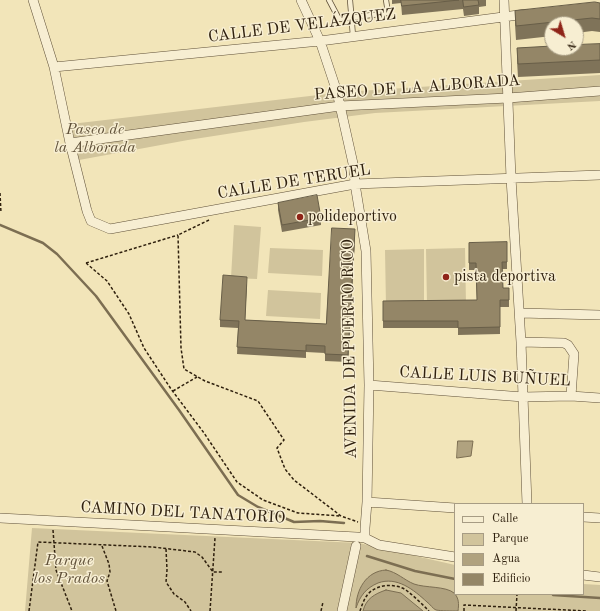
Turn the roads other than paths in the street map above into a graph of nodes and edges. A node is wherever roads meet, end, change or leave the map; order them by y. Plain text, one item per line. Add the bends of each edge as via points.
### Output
1 (33, 0) edge
2 (301, 0) edge
3 (329, 0) edge
4 (350, 0) edge
5 (386, 0) edge
6 (504, 0) edge
7 (536, 12) edge
8 (505, 16) junction
9 (352, 19) junction
10 (354, 36) junction
11 (320, 41) junction
12 (54, 67) junction
13 (600, 91) edge
14 (508, 98) junction
15 (340, 106) junction
16 (70, 143) junction
17 (600, 175) edge
18 (511, 178) junction
19 (355, 184) junction
20 (520, 313) junction
21 (600, 315) edge
22 (521, 342) junction
23 (369, 384) junction
24 (571, 396) junction
25 (523, 397) junction
26 (600, 398) edge
27 (367, 502) junction
28 (528, 503) edge
29 (454, 508) edge
30 (584, 517) edge
31 (0, 518) edge
32 (600, 518) edge
33 (365, 538) junction
34 (356, 546) dead end
35 (454, 557) edge
36 (584, 575) edge
37 (600, 577) edge
38 (342, 611) edge

1 - 12 street
2 - 11 street, AVENIDA DE PUERTO RICO
3 - 9 lane via 339,19
4 - 9 lane
5 - 9 lane via 388,13
6 - 8 street
7 - 8 street, CALLE DE VELÁZQUEZ
8 - 10 street, CALLE DE VELÁZQUEZ
8 - 14 street
9 - 10 lane
10 - 11 street, CALLE DE VELÁZQUEZ
11 - 12 street, CALLE DE VELÁZQUEZ
11 - 15 street, AVENIDA DE PUERTO RICO
12 - 16 street
13 - 14 street, PASEO DE LA ALBORADA
14 - 15 street, PASEO DE LA ALBORADA
14 - 18 street
15 - 16 street, PASEO DE LA ALBORADA
15 - 19 street, AVENIDA DE PUERTO RICO via 354,168
16 - 19 street, CALLE DE TERUEL via 91,221 110,229
17 - 18 street, CALLE DE TERUEL
18 - 19 street, CALLE DE TERUEL
18 - 20 street
19 - 23 street, AVENIDA DE PUERTO RICO via 366,251
20 - 21 street
20 - 22 street
22 - 24 street via 568,345 574,354
22 - 25 street
23 - 25 street, CALLE LUIS BUÑUEL
23 - 27 street, AVENIDA DE PUERTO RICO
24 - 25 street, CALLE LUIS BUÑUEL
24 - 26 street, CALLE LUIS BUÑUEL
25 - 28 street
27 - 29 street
27 - 33 street, AVENIDA DE PUERTO RICO
30 - 32 street
31 - 33 street, CAMINO DEL TANATORIO
33 - 35 street, CAMINO DEL TANATORIO via 379,545
34 - 38 street
36 - 37 street

